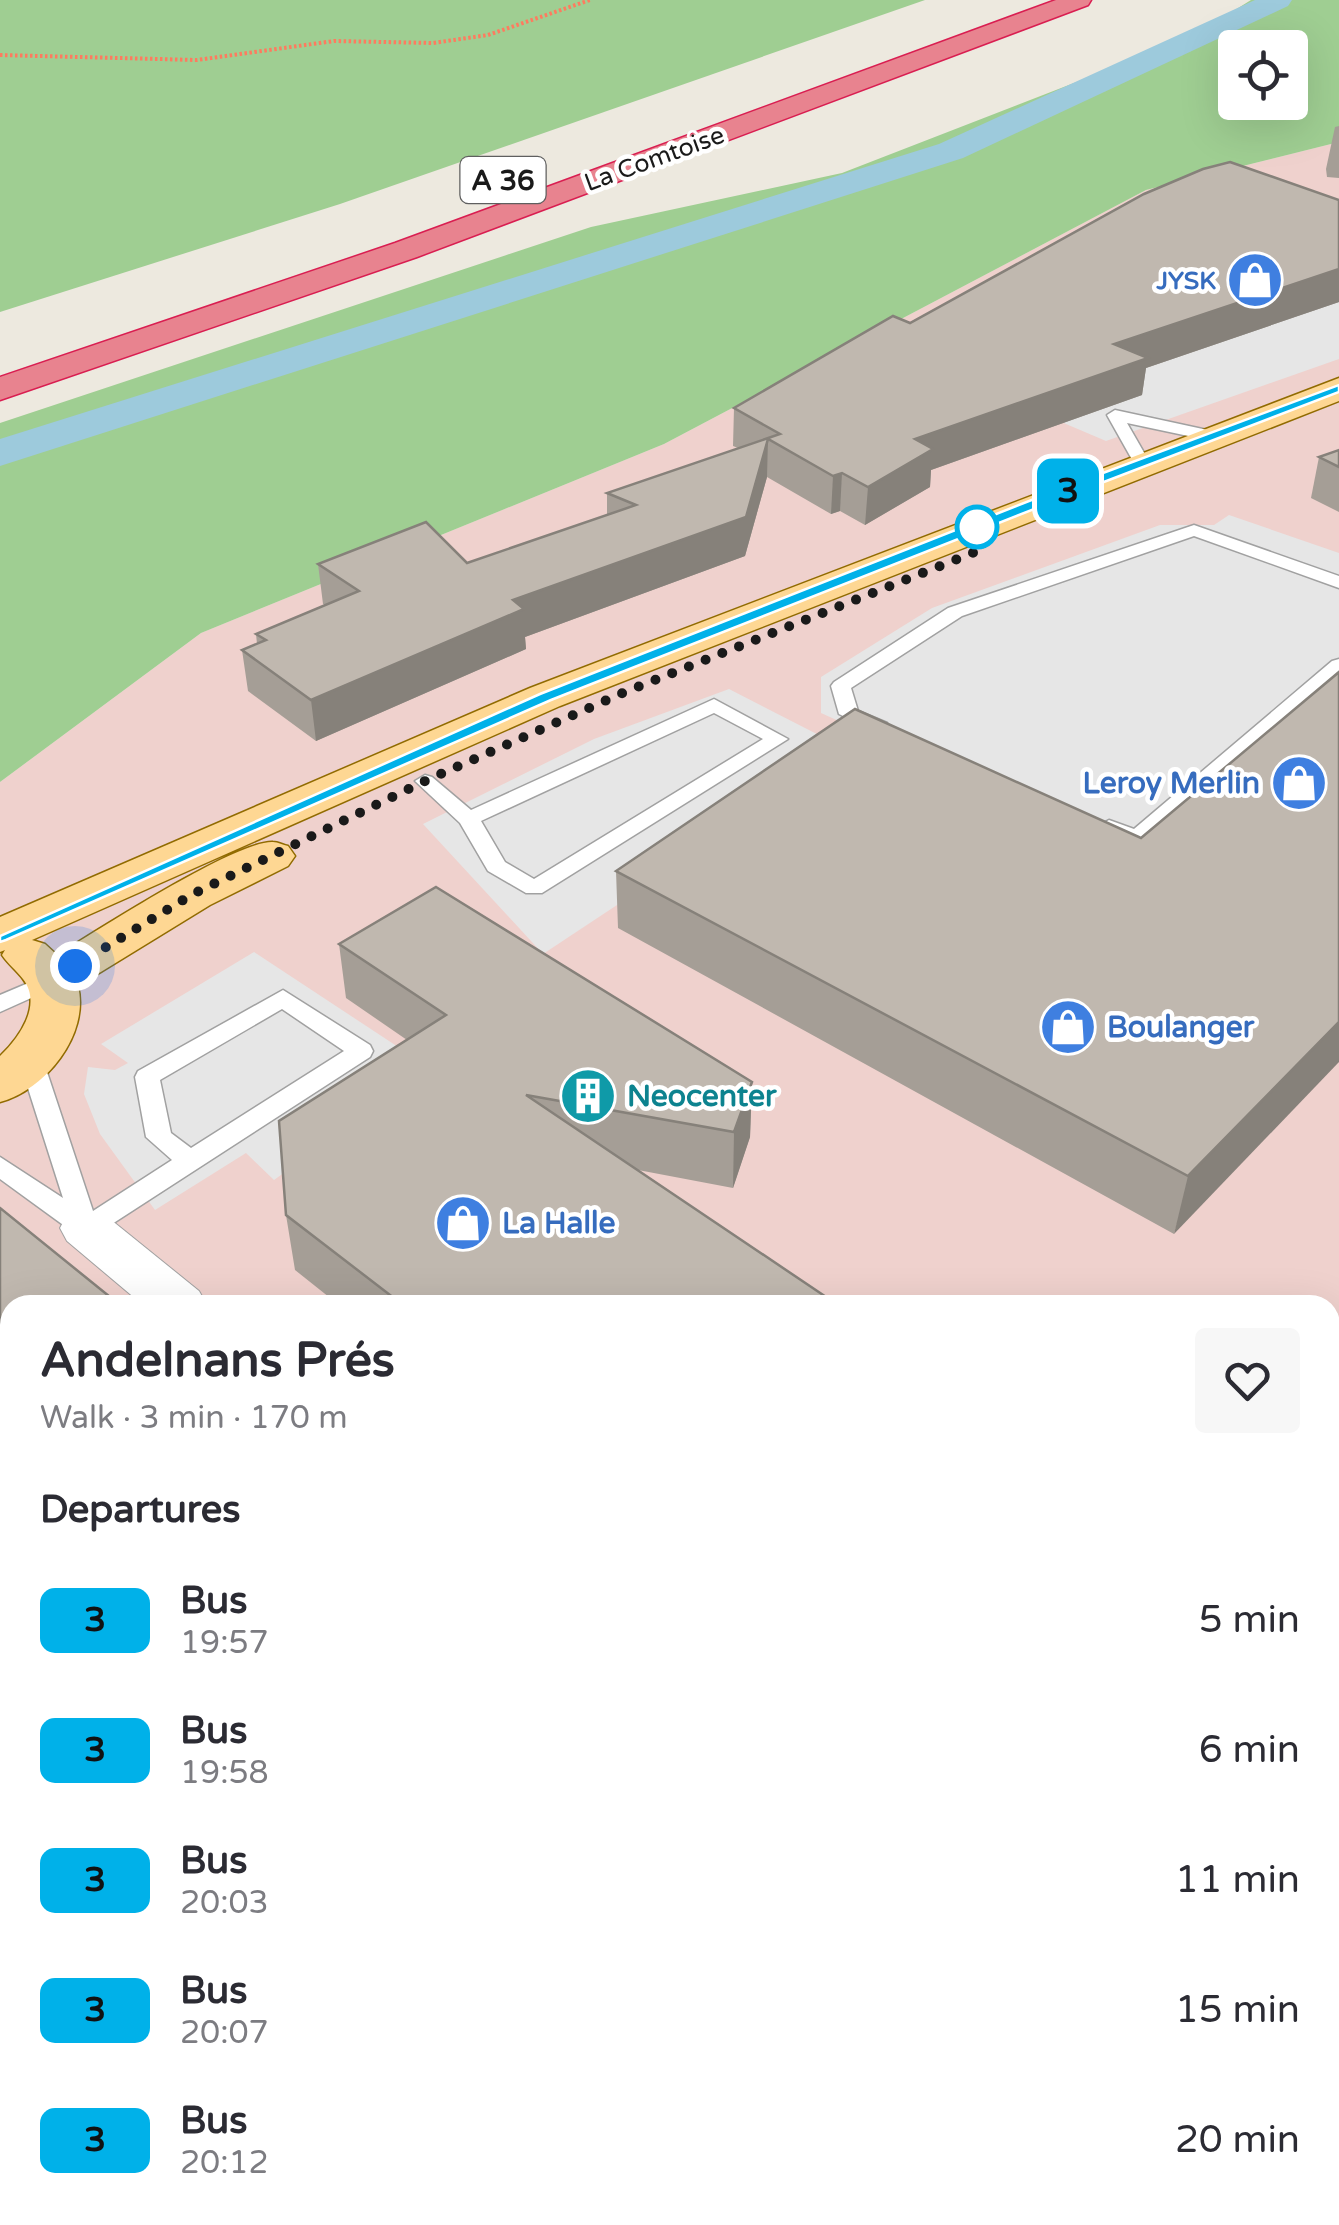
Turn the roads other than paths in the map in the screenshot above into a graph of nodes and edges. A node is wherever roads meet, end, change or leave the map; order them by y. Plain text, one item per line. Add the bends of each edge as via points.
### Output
1 (1002, 0) edge
2 (1079, 0) edge
3 (774, 82) dead end
4 (0, 389) edge
5 (1339, 389) edge
6 (1339, 410) edge
7 (1339, 582) edge
8 (1339, 665) edge
9 (903, 737) edge
10 (425, 781) junction
11 (1083, 814) edge
12 (469, 819) junction
13 (0, 939) edge
14 (52, 980) junction
15 (0, 1004) edge
16 (16, 1072) edge
17 (190, 1161) junction
18 (0, 1166) edge
19 (86, 1228) junction
20 (168, 1295) edge

1 - 3 highway
2 - 4 highway, La Comtoise / A 36 via 406,250
5 - 13 main road via 545,697
6 - 10 main road via 625,692
7 - 9 lane via 1194,530 955,612 842,686 849,714
8 - 11 lane via 1137,838
10 - 12 lane
10 - 14 main road via 193,894
12 - 12 lane via 496,866 534,888 778,739 714,705
13 - 14 main road
14 - 15 lane
14 - 16 main road via 57,1005 50,1032
16 - 19 lane
17 - 17 lane via 345,1061 361,1051 283,998 147,1077 159,1137
17 - 19 lane
18 - 19 lane
19 - 20 street

